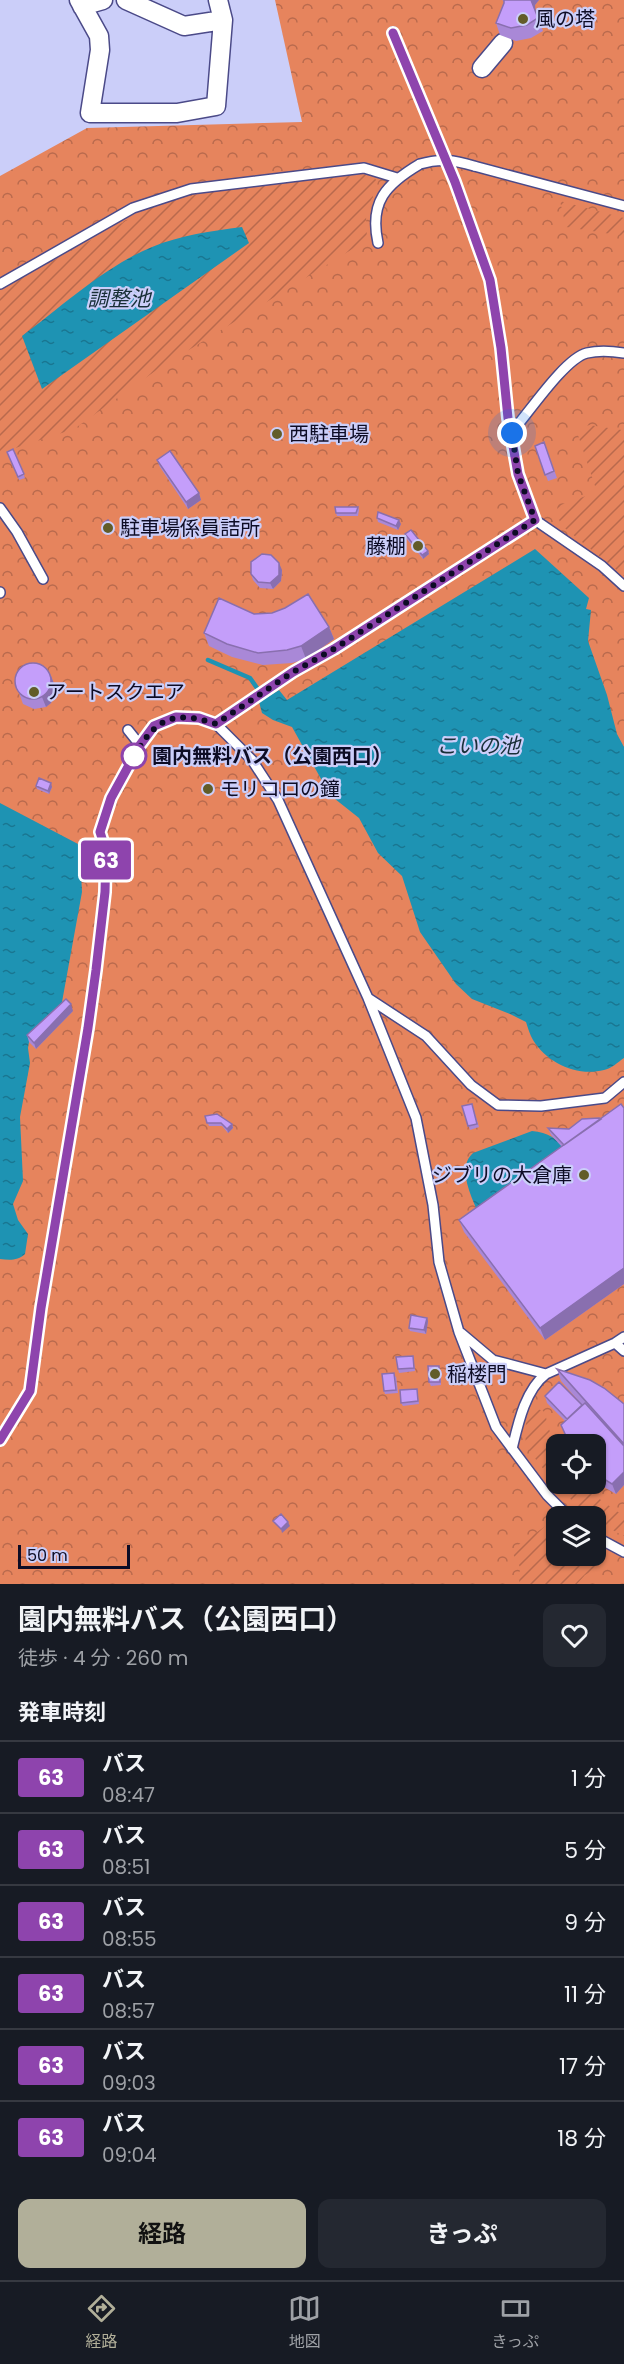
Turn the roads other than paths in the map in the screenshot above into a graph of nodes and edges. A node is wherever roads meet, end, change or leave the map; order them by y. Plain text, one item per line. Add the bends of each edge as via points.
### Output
1 (103, 0) edge
2 (126, 0) edge
3 (218, 0) edge
4 (81, 3) edge
5 (223, 20) junction
6 (393, 33) dead end
7 (503, 43) dead end
8 (482, 68) dead end
9 (397, 178) junction
10 (624, 206) edge
11 (378, 243) dead end
12 (0, 284) edge
13 (624, 353) edge
14 (512, 433) junction
15 (0, 508) edge
16 (535, 520) junction
17 (43, 579) dead end
18 (624, 586) edge
19 (216, 724) junction
20 (128, 730) dead end
21 (140, 745) junction
22 (368, 998) junction
23 (624, 1082) edge
24 (459, 1332) junction
25 (624, 1337) edge
26 (615, 1343) junction
27 (624, 1351) edge
28 (546, 1374) junction
29 (0, 1440) edge
30 (512, 1449) junction
31 (558, 1506) edge
32 (606, 1542) edge
33 (624, 1552) edge

1 - 4 street
2 - 5 street via 184,26
3 - 5 street
4 - 5 street via 99,36 90,113 177,113 216,106
6 - 14 lane via 463,203 490,280
7 - 8 street
9 - 10 lane, bridge via 420,164 452,160
9 - 11 lane via 377,208 374,224
9 - 12 lane via 364,168 191,189 133,208
13 - 14 lane via 585,353 563,369
14 - 16 lane via 518,474
15 - 17 lane
16 - 18 lane
16 - 19 lane
19 - 21 lane via 176,717 154,726
19 - 22 lane via 252,760 278,800
20 - 21 lane
21 - 29 lane via 111,798 100,832 106,851 105,892 93,993 30,1391
22 - 23 lane via 426,1036 471,1086 498,1105 541,1106 605,1098
22 - 24 lane via 416,1118 433,1204 439,1262
24 - 28 lane via 493,1360
24 - 30 lane via 496,1427
25 - 26 lane
26 - 27 lane
26 - 28 lane
28 - 30 lane via 537,1381
30 - 31 lane
32 - 33 lane

